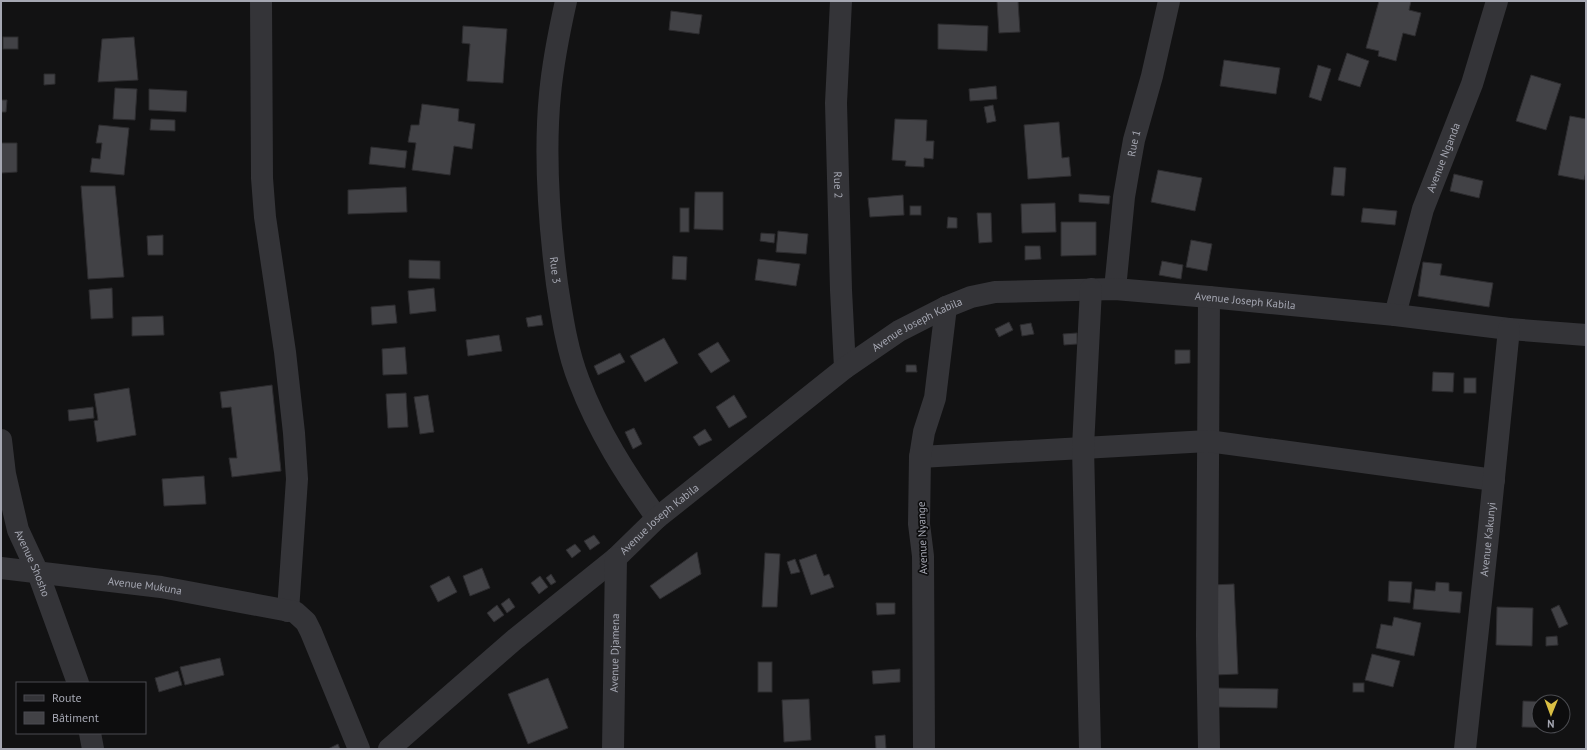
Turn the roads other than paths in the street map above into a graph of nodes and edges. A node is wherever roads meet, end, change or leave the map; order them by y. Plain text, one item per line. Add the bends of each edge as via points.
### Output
1 (261, 1) edge
2 (566, 1) edge
3 (841, 1) edge
4 (1169, 1) edge
5 (1497, 1) edge
6 (1091, 289) junction
7 (1115, 289) junction
8 (1209, 296) junction
9 (946, 307) junction
10 (1396, 315) junction
11 (1509, 330) junction
12 (1586, 335) edge
13 (845, 368) junction
14 (1, 440) edge
15 (1208, 440) junction
16 (1083, 447) junction
17 (920, 457) junction
18 (1494, 480) junction
19 (657, 518) junction
20 (616, 558) junction
21 (1, 568) edge
22 (38, 573) junction
23 (288, 611) junction
24 (78, 682) edge
25 (90, 734) edge
26 (93, 749) edge
27 (359, 749) edge
28 (389, 749) edge
29 (613, 749) edge
30 (924, 749) edge
31 (1090, 749) edge
32 (1209, 749) edge
33 (1465, 749) edge

1 - 23 street via 262,178 265,216 285,352 297,479
2 - 19 street, Rue 3 via 557,41 548,133 549,198 561,308 578,381 602,432 629,478
3 - 13 street, Rue 2 via 836,103
4 - 7 street, Rue 1 via 1134,140 1124,197
5 - 10 street, Avenue Nganda via 1472,84 1423,209
6 - 7 street, Avenue Joseph Kabila
6 - 9 street, Avenue Joseph Kabila via 995,292 971,297
6 - 16 street
7 - 8 street, Avenue Joseph Kabila
8 - 10 street, Avenue Joseph Kabila
8 - 15 street
9 - 13 street, Avenue Joseph Kabila via 898,331
9 - 17 street, Avenue Nyange via 935,398 924,432
10 - 11 street, Avenue Joseph Kabila
11 - 12 street, Avenue Joseph Kabila
11 - 18 street, Avenue Kakunyi
13 - 19 street, Avenue Joseph Kabila
14 - 22 street, Avenue Shosho via 5,474 18,530
15 - 16 street
15 - 18 street
15 - 32 street
16 - 17 street
16 - 31 street
17 - 30 street, Avenue Nyange
18 - 33 street, Avenue Kakunyi
19 - 20 street, Avenue Joseph Kabila
20 - 28 street, Avenue Joseph Kabila via 514,640
20 - 29 street, Avenue Djamena
21 - 22 street, Avenue Mukuna
22 - 23 street, Avenue Mukuna via 161,587
22 - 24 street, Avenue Shosho
23 - 27 street, Avenue Mukuna via 295,612 306,622
25 - 26 street

